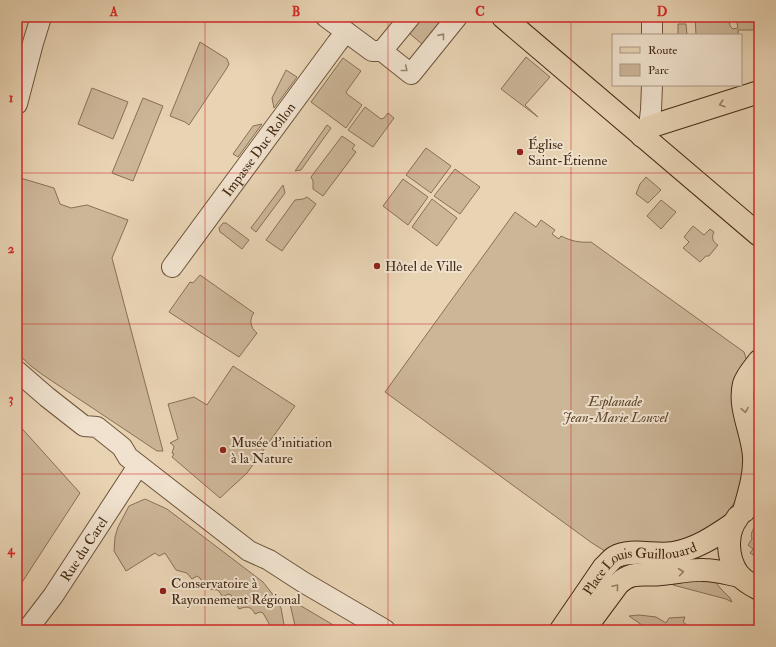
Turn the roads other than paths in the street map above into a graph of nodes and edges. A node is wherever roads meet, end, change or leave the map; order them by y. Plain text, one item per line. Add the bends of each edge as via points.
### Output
1 (41, 17) edge
2 (326, 17) edge
3 (410, 17) edge
4 (457, 17) edge
5 (503, 17) edge
6 (652, 17) edge
7 (346, 32) junction
8 (652, 34) edge
9 (382, 51) junction
10 (652, 86) edge
11 (759, 92) edge
12 (17, 104) edge
13 (645, 131) junction
14 (759, 235) edge
15 (172, 267) dead end
16 (759, 361) edge
17 (17, 371) edge
18 (133, 461) junction
19 (745, 512) edge
20 (249, 551) junction
21 (740, 576) junction
22 (759, 589) edge
23 (27, 630) edge
24 (360, 630) edge
25 (385, 630) edge
26 (561, 630) edge
27 (584, 630) edge

1 - 12 street
2 - 7 street
3 - 9 street
9 -> 4 street via 411,74
5 - 13 main road
6 - 8 street
7 - 9 street via 372,51
7 - 15 street, Impasse Duc Rollon
10 - 13 street via 652,110
11 -> 13 main road
13 - 14 main road
16 -> 19 main road via 744,384 745,415 752,437 754,463
17 - 18 street via 84,426 88,434 113,453
18 - 20 street
18 - 23 street, Rue du Carel via 53,596
19 - 21 main road via 729,540 732,563
19 - 26 main road, Place Louis Guillouard via 696,547 666,554 633,552 616,556 604,567
20 - 24 street via 262,570
20 - 25 street via 269,560
21 - 22 main road
27 -> 21 main road, Place Louis Guillouard via 618,584 629,576 704,570

